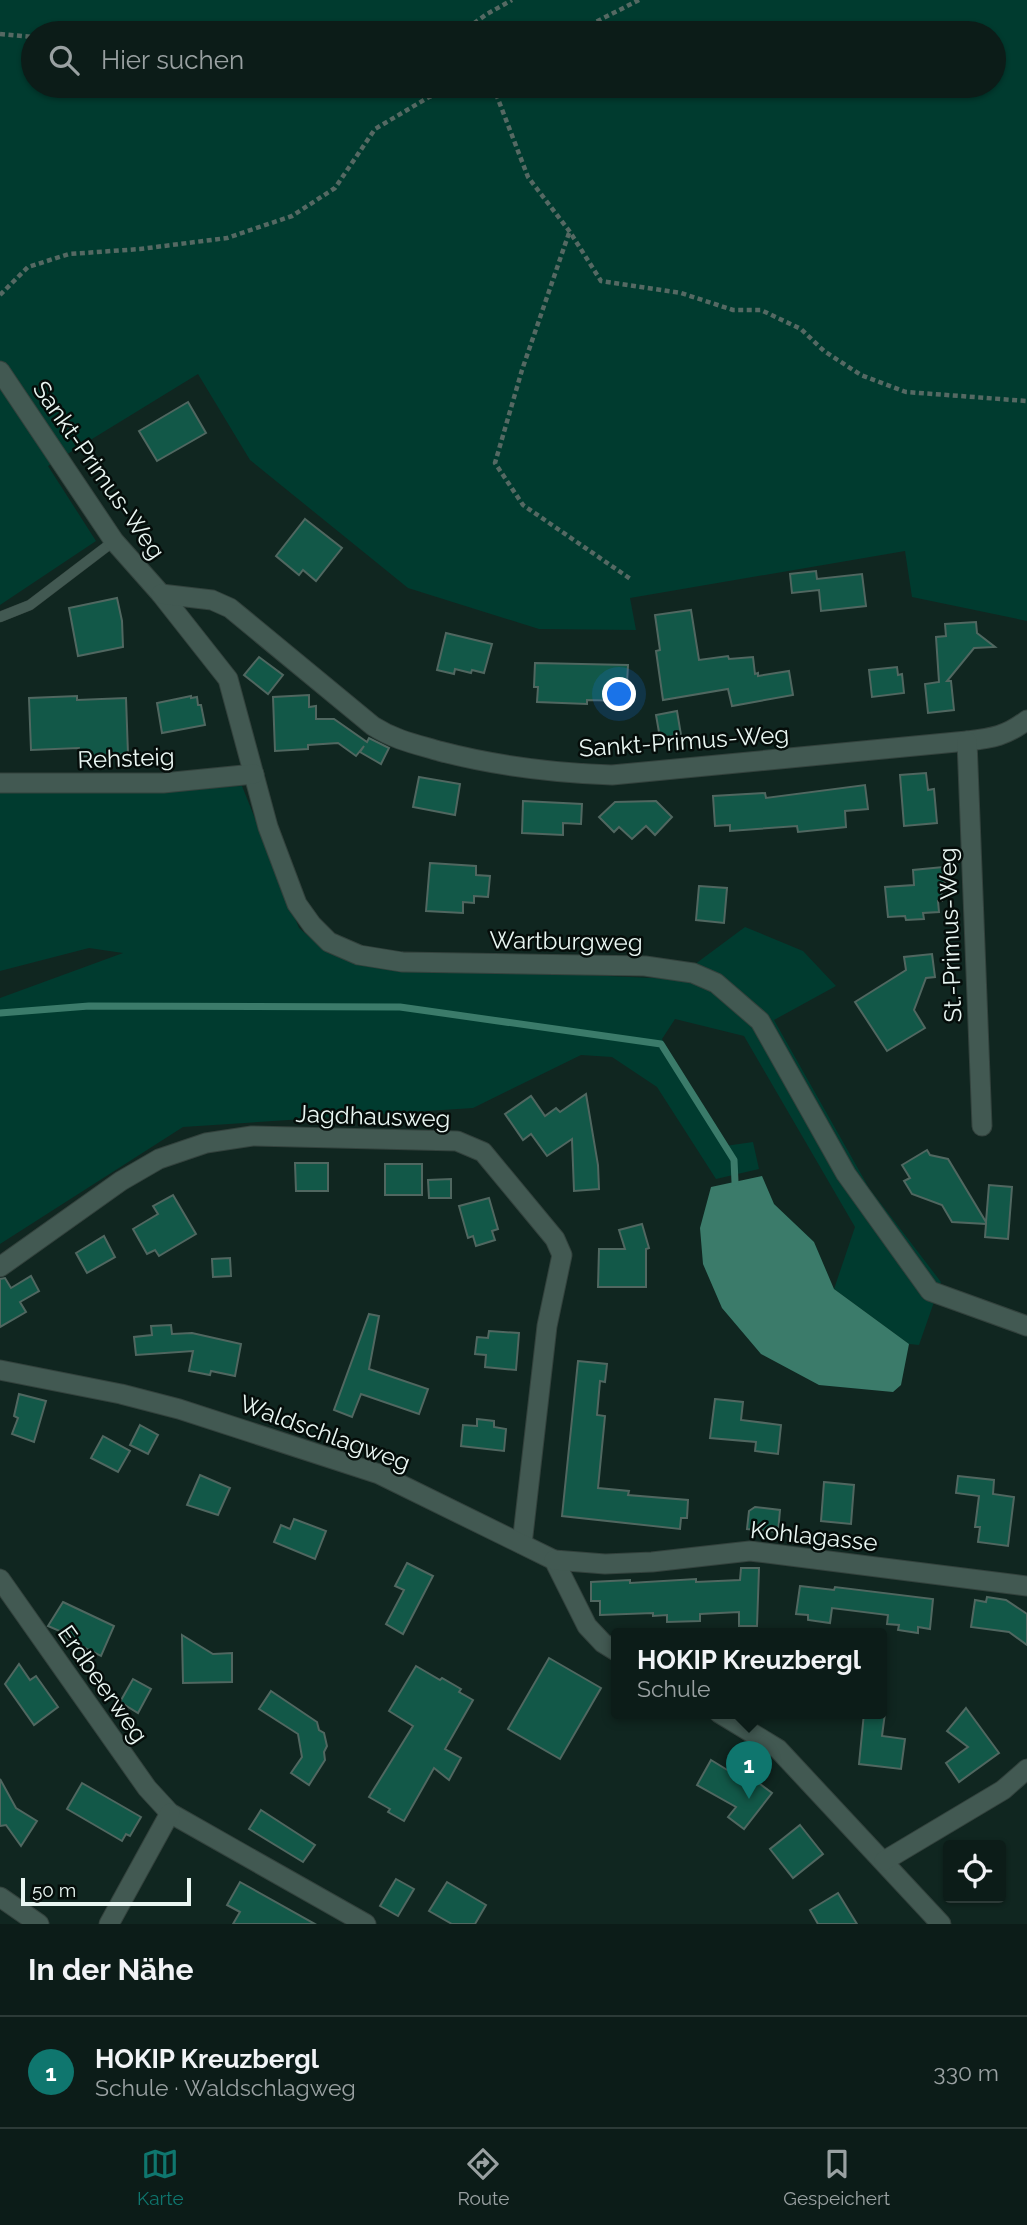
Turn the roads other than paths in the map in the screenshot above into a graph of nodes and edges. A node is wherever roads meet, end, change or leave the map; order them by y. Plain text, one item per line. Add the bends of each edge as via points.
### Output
1 (0, 371) edge
2 (114, 541) junction
3 (161, 594) junction
4 (0, 617) edge
5 (1027, 720) edge
6 (967, 741) junction
7 (254, 774) junction
8 (0, 783) edge
9 (982, 1126) dead end
10 (0, 1267) edge
11 (1027, 1326) edge
12 (0, 1370) edge
13 (522, 1544) junction
14 (554, 1560) junction
15 (0, 1579) edge
16 (1027, 1586) edge
17 (611, 1648) edge
18 (729, 1719) edge
19 (1027, 1769) edge
20 (170, 1813) junction
21 (884, 1861) junction
22 (0, 1896) edge
23 (39, 1924) edge
24 (109, 1924) edge
25 (366, 1924) edge
26 (942, 1924) edge

1 - 2 street, Sankt-Primus-Weg
2 - 3 street, Sankt-Primus-Weg
2 - 4 lane via 30,606
3 - 6 street, Sankt-Primus-Weg via 212,600 230,608 391,738 507,766 612,775
3 - 7 street, Wartburgweg via 228,679
5 - 6 street, Sankt-Primus-Weg via 994,738
6 - 9 street, St.-Primus-Weg
7 - 8 street, Rehsteig via 163,783
7 - 11 street, Wartburgweg via 297,904 329,942 359,955 402,962 645,966 693,973 716,983 760,1021 846,1174 930,1291
10 - 13 street, Jagdhausweg via 121,1181 159,1159 206,1143 252,1136 457,1141 483,1152 555,1239 562,1255 547,1326
12 - 13 street, Waldschlagweg via 121,1394 314,1451 379,1474
13 - 14 street, Waldschlagweg
14 - 16 street, Kohlagasse via 652,1562 750,1551
14 - 17 street via 587,1626
15 - 20 street, Erdbeerweg via 146,1787
18 - 21 street via 778,1749
19 - 21 street via 1003,1790
20 - 24 street
20 - 25 street, Erdbeerweg
21 - 26 street
22 - 23 street

